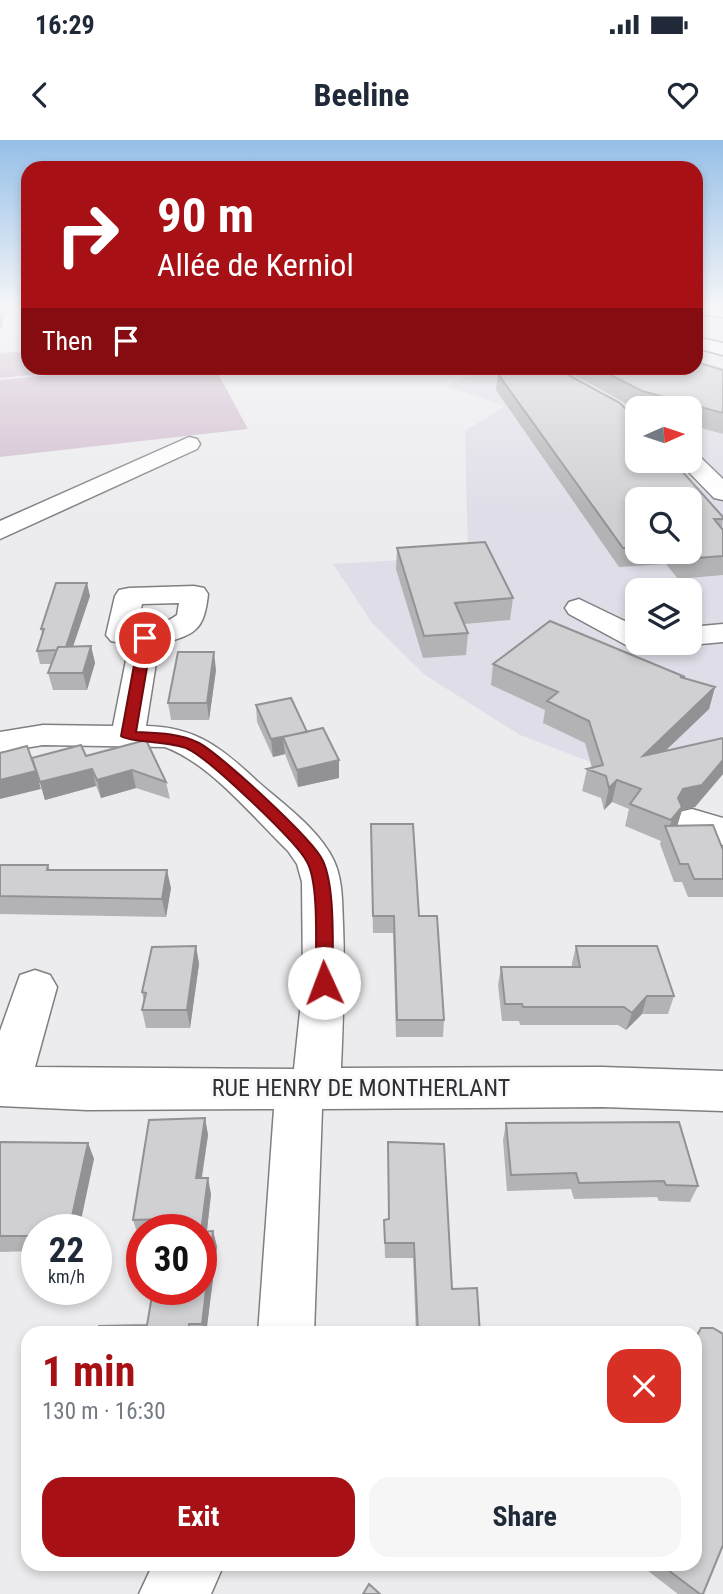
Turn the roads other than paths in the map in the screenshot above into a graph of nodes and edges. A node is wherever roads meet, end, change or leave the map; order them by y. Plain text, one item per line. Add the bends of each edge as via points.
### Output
1 (189, 444) dead end
2 (702, 472) edge
3 (723, 493) edge
4 (0, 531) edge
5 (579, 608) dead end
6 (625, 633) edge
7 (723, 633) edge
8 (702, 635) edge
9 (145, 638) dead end
10 (128, 736) junction
11 (0, 742) edge
12 (35, 987) dead end
13 (3, 1086) edge
14 (307, 1089) junction
15 (723, 1091) edge
16 (287, 1326) edge
17 (187, 1571) edge
18 (172, 1594) edge

1 - 4 street
2 - 3 street
5 - 6 street
7 - 8 street
9 - 10 street
10 - 11 street via 43,735
10 - 14 street via 168,737 194,746 275,816 315,861 322,882 324,983
12 - 13 street
13 - 14 street, RUE HENRY DE MONTHERLANT
14 - 15 street, RUE HENRY DE MONTHERLANT
14 - 16 street
17 - 18 street

